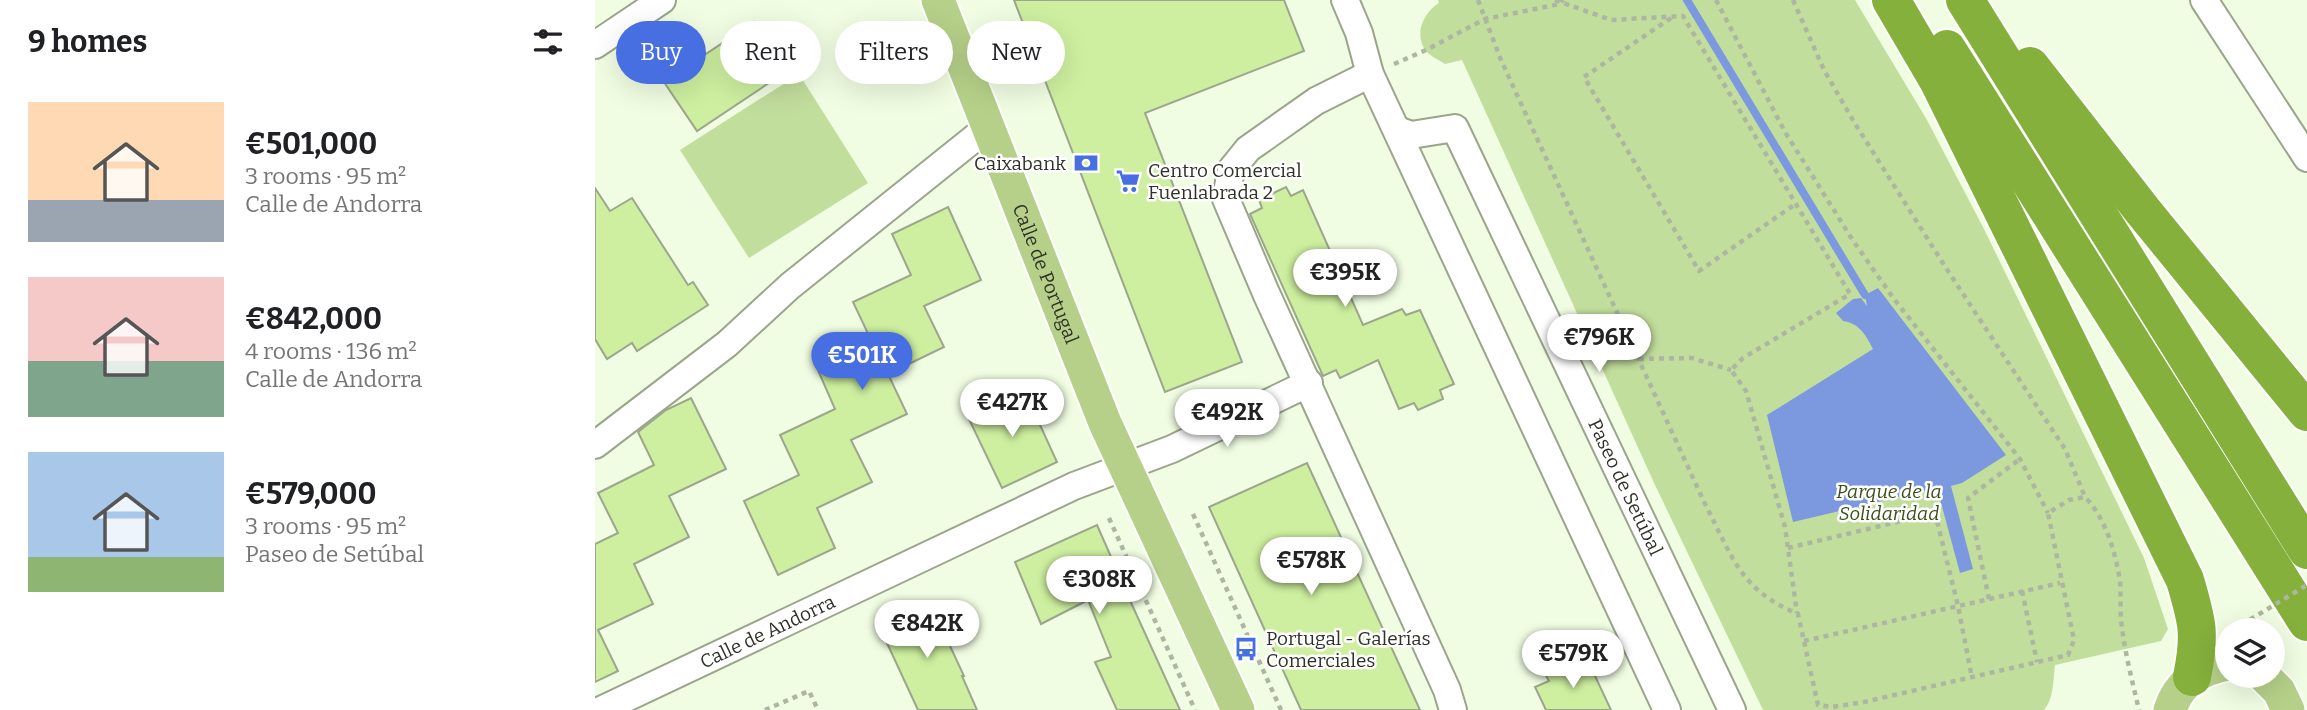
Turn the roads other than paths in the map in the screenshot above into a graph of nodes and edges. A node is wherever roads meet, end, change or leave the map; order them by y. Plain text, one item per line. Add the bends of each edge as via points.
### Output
1 (662, 0) edge
2 (938, 0) edge
3 (1891, 0) edge
4 (1917, 0) edge
5 (1965, 0) edge
6 (1980, 0) edge
7 (2204, 0) edge
8 (1353, 2) edge
9 (595, 45) edge
10 (1370, 74) junction
11 (987, 128) junction
12 (1397, 130) junction
13 (2307, 158) edge
14 (1308, 383) junction
15 (2307, 412) edge
16 (595, 445) edge
17 (1124, 468) junction
18 (2307, 550) edge
19 (2307, 622) edge
20 (2215, 666) edge
21 (2192, 677) junction
22 (601, 710) edge
23 (1238, 710) edge
24 (1453, 710) edge
25 (1667, 710) edge
26 (1732, 710) edge
27 (2170, 710) edge

1 - 9 street
2 - 11 main road, Calle de Portugal
3 - 21 highway via 1939,82 2185,580 2197,623
4 - 19 highway
5 - 18 highway
6 - 15 highway via 2143,211
7 - 13 street
8 - 10 street
10 - 12 street
10 - 14 street via 1316,101 1248,149 1231,170 1226,199
11 - 16 street via 790,286 727,344
11 - 17 main road, Calle de Portugal
12 - 25 street
12 - 26 street, Paseo de Setúbal via 1411,135 1455,128
14 - 17 street
14 - 24 street
17 - 22 street, Calle de Andorra via 1074,486
17 - 23 main road, Calle de Portugal
20 - 21 main road
21 - 27 main road via 2179,690

